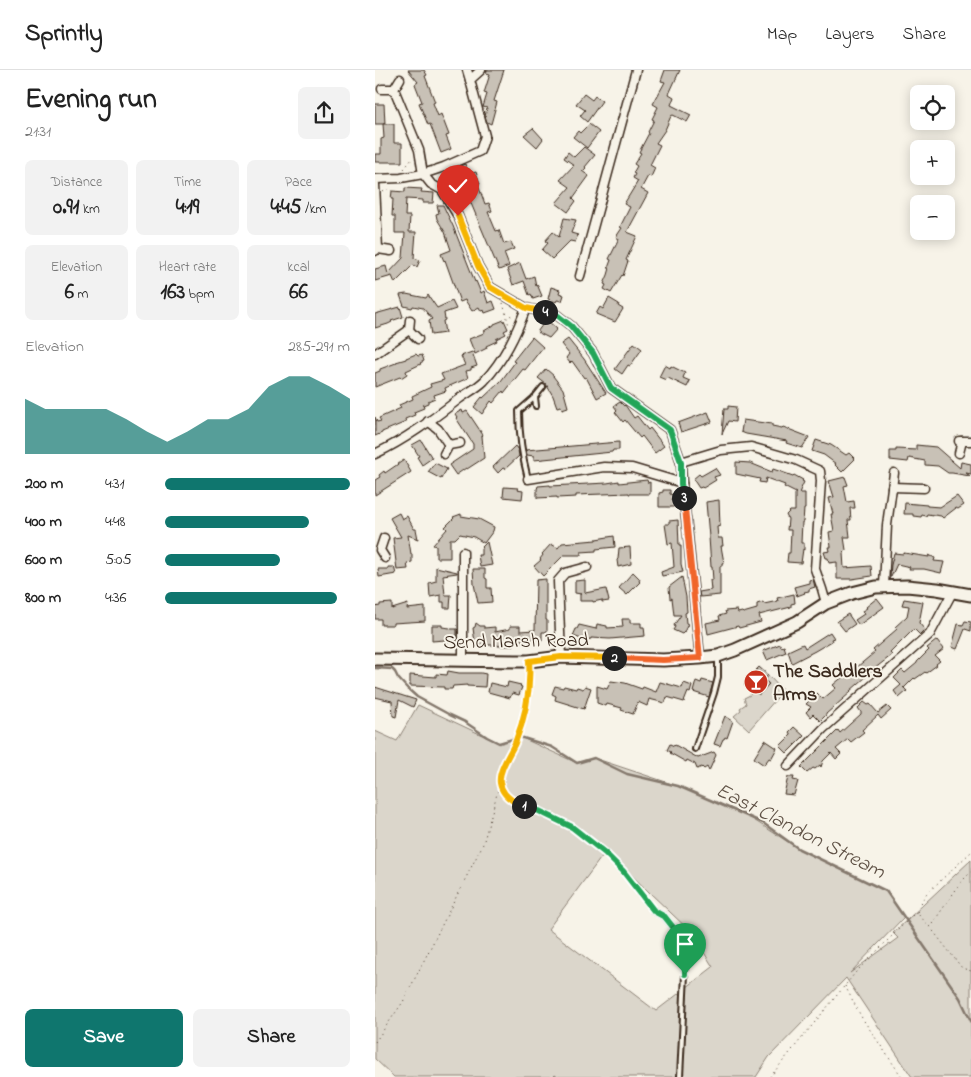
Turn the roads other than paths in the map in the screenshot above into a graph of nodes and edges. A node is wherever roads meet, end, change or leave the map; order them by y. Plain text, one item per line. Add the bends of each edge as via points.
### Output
1 (467, 70) edge
2 (481, 70) edge
3 (636, 70) edge
4 (400, 79) dead end
5 (470, 80) junction
6 (382, 89) dead end
7 (394, 89) junction
8 (423, 174) junction
9 (375, 180) edge
10 (375, 184) edge
11 (376, 250) edge
12 (391, 251) dead end
13 (580, 276) dead end
14 (526, 308) junction
15 (410, 320) dead end
16 (409, 330) junction
17 (418, 339) dead end
18 (375, 354) edge
19 (543, 387) dead end
20 (535, 397) junction
21 (536, 406) dead end
22 (428, 422) junction
23 (971, 442) edge
24 (460, 443) dead end
25 (449, 445) junction
26 (959, 453) dead end
27 (375, 454) edge
28 (444, 454) dead end
29 (681, 462) junction
30 (894, 473) dead end
31 (528, 479) joint
32 (681, 484) junction
33 (892, 487) junction
34 (924, 488) dead end
35 (384, 538) dead end
36 (377, 551) edge
37 (463, 552) dead end
38 (385, 558) dead end
39 (587, 567) dead end
40 (885, 586) junction
41 (953, 591) junction
42 (971, 595) edge
43 (825, 603) junction
44 (718, 656) junction
45 (561, 657) junction
46 (375, 658) edge
47 (700, 658) junction
48 (463, 660) junction
49 (695, 749) dead end
50 (788, 766) dead end
51 (654, 911) road end
52 (679, 1077) edge

1 - 5 street
2 - 5 street
3 - 13 street
4 - 7 street
5 - 8 street via 485,136 479,151
6 - 7 street
7 - 8 street via 419,150
8 - 9 street
8 - 14 street via 442,190 458,216 490,287
10 - 11 street
11 - 12 street
14 - 22 street via 503,356 483,381
14 - 29 street via 557,315 571,326 593,353 611,388 670,430
15 - 16 street
16 - 17 street
16 - 18 street
19 - 20 lane
20 - 21 lane
20 - 31 lane via 519,411
22 - 25 street via 438,428
22 - 27 street
23 - 26 street via 960,441
24 - 25 street
25 - 28 street
29 - 32 street
29 - 43 street via 721,450 751,447 796,460 820,471 815,569
30 - 33 street
31 - 32 street via 604,467 632,468
32 - 47 street
33 - 34 street
33 - 40 street
35 - 36 street
36 - 38 street
37 - 48 street
39 - 45 street via 565,572 558,581
40 - 41 main road, Send Marsh Road
40 - 43 main road, Send Marsh Road
41 - 42 main road, Send Marsh Road
41 - 50 street via 930,634 823,729
43 - 44 main road, Send Marsh Road via 797,622
44 - 47 main road, Send Marsh Road
44 - 49 lane via 715,693
45 - 47 main road, Send Marsh Road
45 - 48 main road, Send Marsh Road via 529,661
46 - 48 main road, Send Marsh Road
51 - 52 lane via 665,917 684,941

